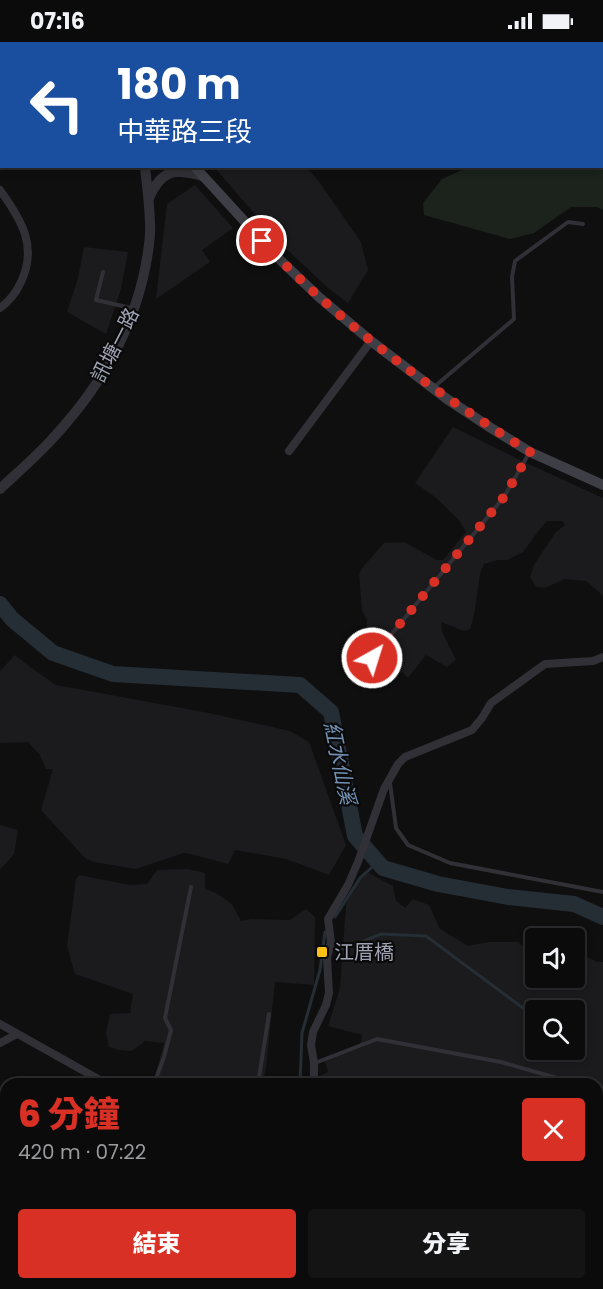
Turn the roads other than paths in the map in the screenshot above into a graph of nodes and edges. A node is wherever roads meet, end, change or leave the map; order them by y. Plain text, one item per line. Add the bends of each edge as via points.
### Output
1 (145, 168) edge
2 (196, 168) edge
3 (202, 176) junction
4 (0, 190) edge
5 (149, 198) junction
6 (584, 224) dead end
7 (103, 272) dead end
8 (0, 308) edge
9 (135, 309) junction
10 (371, 341) junction
11 (433, 387) junction
12 (289, 451) dead end
13 (530, 452) junction
14 (603, 485) edge
15 (0, 489) edge
16 (372, 658) dead end
17 (603, 658) edge
18 (389, 780) junction
19 (191, 887) dead end
20 (603, 892) edge
21 (269, 1014) dead end
22 (0, 1024) edge
23 (17, 1034) junction
24 (0, 1043) edge
25 (314, 1063) junction
26 (96, 1078) edge
27 (156, 1078) edge
28 (259, 1078) edge
29 (314, 1078) edge
30 (557, 1078) dead end

1 - 5 street, 訊塘一路
2 - 3 main road
3 - 5 street via 186,171 162,177
3 - 10 main road via 278,258
4 - 8 street via 22,224 28,258 17,291
5 - 9 street, 訊塘一路 via 150,233
6 - 11 lane via 568,222 514,261 514,319
7 - 9 lane via 96,300
9 - 15 street, 訊塘一路 via 93,390 52,440
10 - 11 main road
10 - 12 street
11 - 13 main road
13 - 14 main road
13 - 16 lane via 504,497
17 - 18 street via 545,664 491,703 472,730 405,757
18 - 20 lane via 396,828 408,845 450,863
18 - 25 street via 348,885 328,919 328,993 313,1032
19 - 27 lane via 165,1018 171,1030
21 - 28 lane
22 - 23 street
23 - 24 street
23 - 26 street
25 - 29 street
25 - 30 lane via 377,1039 501,1062

